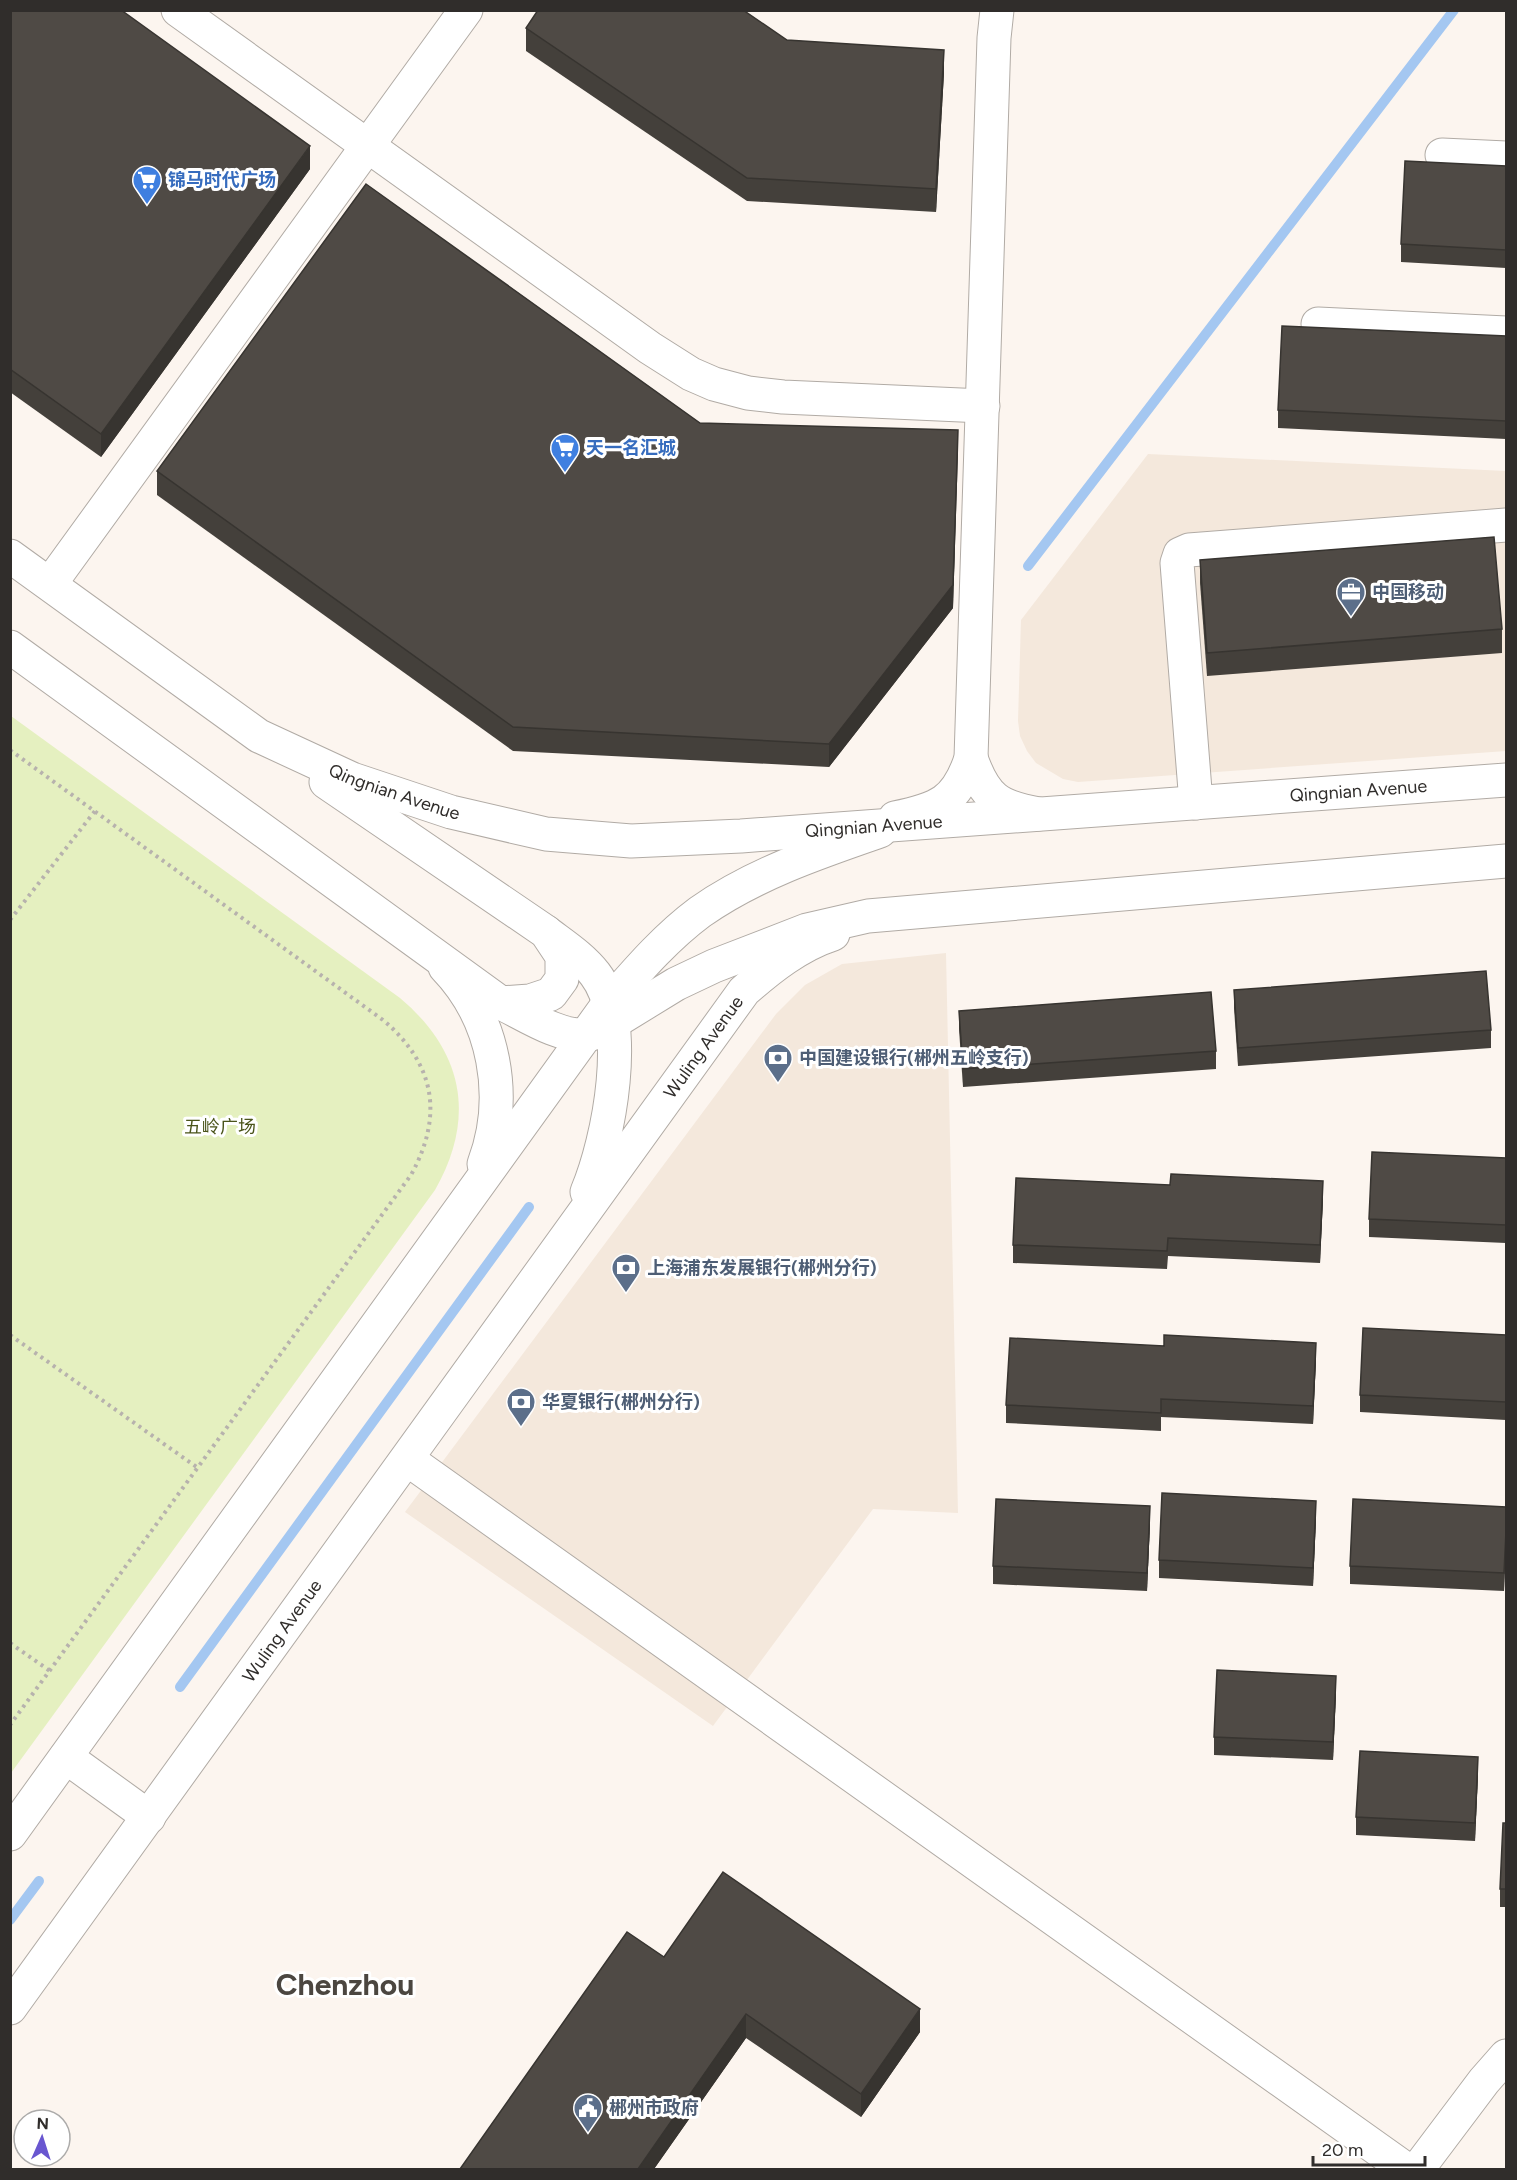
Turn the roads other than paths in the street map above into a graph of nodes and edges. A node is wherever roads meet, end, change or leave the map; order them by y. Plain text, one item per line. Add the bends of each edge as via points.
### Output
1 (178, 10) edge
2 (466, 10) edge
3 (997, 10) edge
4 (367, 146) junction
5 (1442, 155) dead end
6 (1506, 158) edge
7 (1318, 324) dead end
8 (1506, 333) edge
9 (983, 406) junction
10 (1506, 525) edge
11 (10, 556) edge
12 (50, 584) junction
13 (10, 647) edge
14 (259, 736) junction
15 (971, 759) junction
16 (1506, 780) edge
17 (1196, 803) junction
18 (1041, 814) junction
19 (897, 825) junction
20 (846, 829) junction
21 (1506, 861) edge
22 (911, 911) junction
23 (546, 933) junction
24 (409, 936) junction
25 (501, 1003) junction
26 (603, 1020) junction
27 (463, 1203) junction
28 (554, 1255) junction
29 (406, 1459) junction
30 (66, 1756) junction
31 (149, 1817) junction
32 (10, 1834) edge
33 (10, 2008) edge
34 (1506, 2056) edge
35 (1407, 2169) edge
36 (1417, 2169) edge

1 - 4 main road
2 - 4 main road
3 - 9 main road
4 - 9 main road via 670,363 714,384 783,397
4 - 12 main road
5 - 6 main road
7 - 8 main road
9 - 15 main road
10 - 17 main road via 1189,550 1180,554 1177,563
11 - 12 main road, Qingnian Avenue
12 - 14 main road, Qingnian Avenue
13 - 24 main road
14 - 20 main road, Qingnian Avenue via 352,779 451,812 546,834 631,841
14 - 23 main road, Qingnian Avenue
15 - 18 main road via 988,793 1002,804
15 - 20 main road via 957,791 944,802 922,812
16 - 17 main road, Qingnian Avenue
17 - 18 main road, Qingnian Avenue
18 - 19 main road, Qingnian Avenue
19 - 20 main road, Qingnian Avenue
19 - 26 main road via 750,882 700,913 653,953
21 - 22 main road
22 - 26 main road via 807,930 714,966
22 - 28 main road, Wuling Avenue via 825,937 793,953 744,991
23 - 25 main road, Qingnian Avenue via 562,956 562,979 551,994 530,1001
23 - 26 main road, Wuling Avenue via 574,952 596,975
24 - 25 main road
24 - 27 main road via 455,977 473,1003 494,1061 497,1090 489,1149 479,1178
25 - 26 main road via 566,1033
26 - 27 main road
26 - 28 main road, Wuling Avenue via 612,1089 602,1148 580,1209
27 - 30 main road
28 - 29 main road, Wuling Avenue
29 - 31 main road, Wuling Avenue
29 - 35 main road
30 - 31 main road
30 - 32 main road
31 - 33 main road, Wuling Avenue
34 - 36 main road

